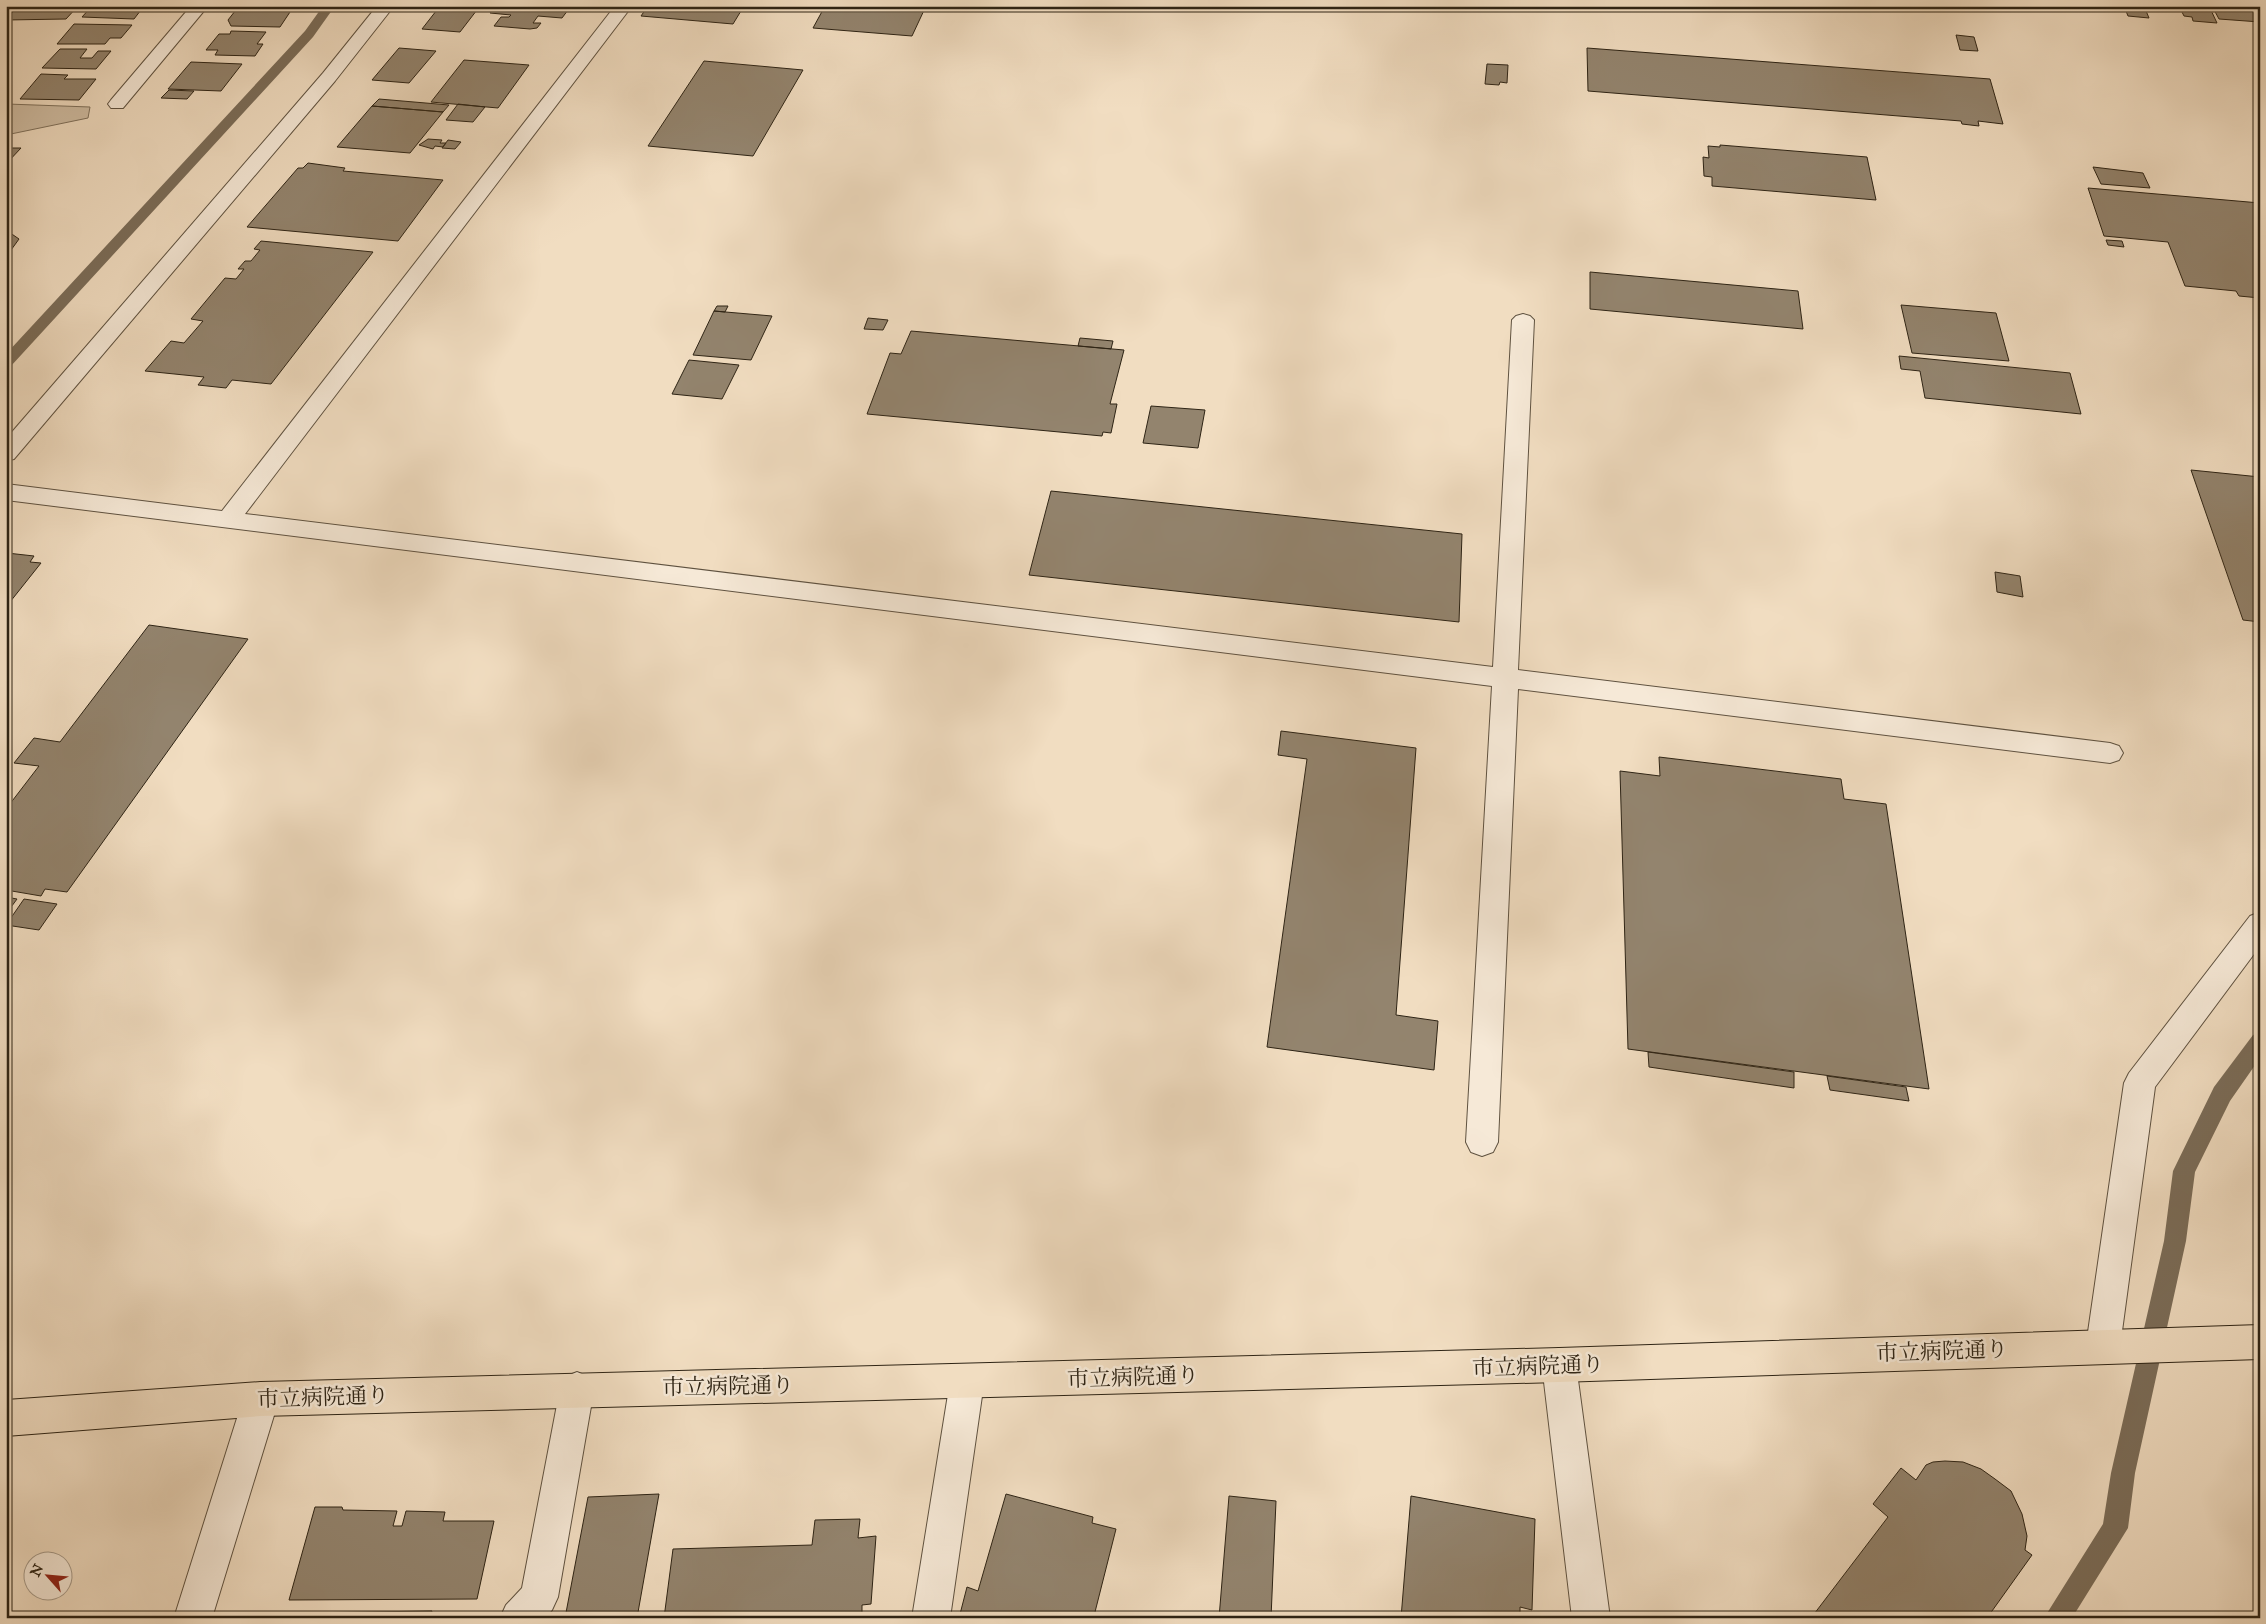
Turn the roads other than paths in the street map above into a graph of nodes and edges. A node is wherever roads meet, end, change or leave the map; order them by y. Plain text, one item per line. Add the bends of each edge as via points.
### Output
1 (200, 6) edge
2 (386, 6) edge
3 (624, 6) edge
4 (117, 104) dead end
5 (1523, 320) dead end
6 (6, 454) edge
7 (6, 492) edge
8 (228, 519) junction
9 (1504, 676) junction
10 (2110, 753) dead end
11 (2260, 924) edge
12 (1482, 1142) dead end
13 (2260, 1342) edge
14 (2103, 1346) junction
15 (1559, 1365) junction
16 (967, 1382) junction
17 (577, 1389) junction
18 (261, 1399) junction
19 (6, 1418) edge
20 (193, 1618) edge
21 (519, 1618) edge
22 (931, 1618) edge
23 (1591, 1618) edge

1 - 4 street
2 - 6 street
3 - 8 street
5 - 9 street
7 - 8 street
8 - 9 street
9 - 10 street
9 - 12 street
11 - 14 street via 2140,1083
13 - 14 main road, 市立病院通り
14 - 15 main road, 市立病院通り
15 - 16 main road, 市立病院通り
15 - 23 street
16 - 17 main road, 市立病院通り
16 - 22 street
17 - 18 main road, 市立病院通り
17 - 21 street via 539,1598
18 - 19 main road, 市立病院通り
18 - 20 street

